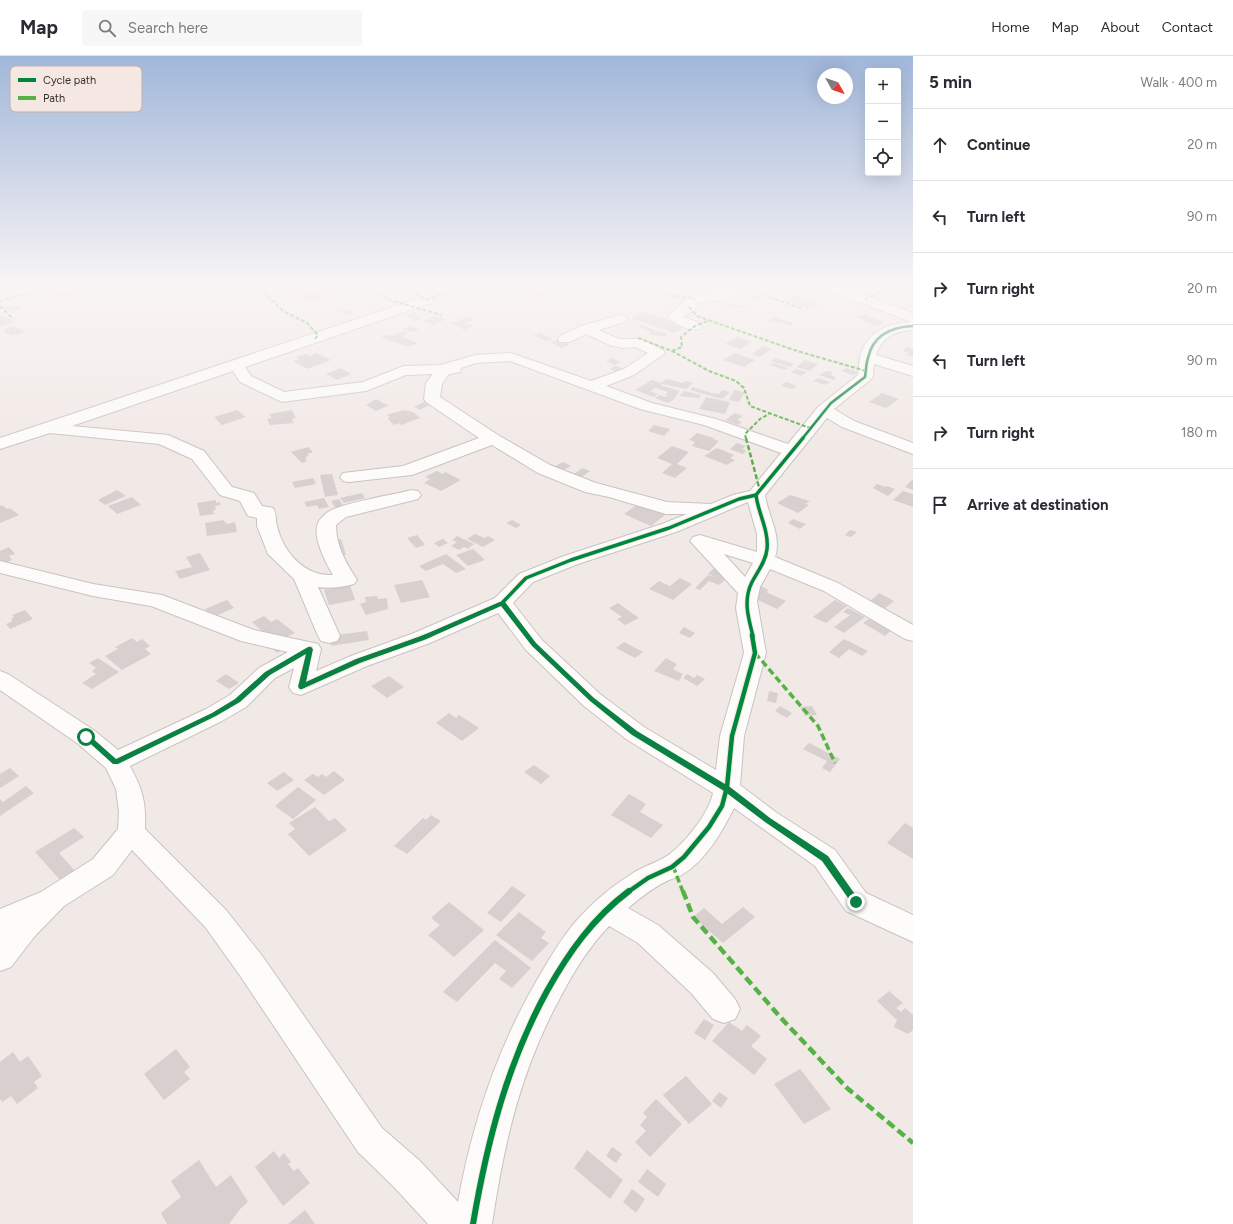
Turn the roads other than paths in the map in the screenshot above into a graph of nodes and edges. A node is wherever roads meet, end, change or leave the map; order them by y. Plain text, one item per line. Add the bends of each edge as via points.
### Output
1 (305, 342) edge
2 (612, 342) edge
3 (873, 342) edge
4 (867, 357) junction
5 (236, 365) junction
6 (446, 369) junction
7 (913, 371) edge
8 (592, 386) junction
9 (824, 410) junction
10 (47, 428) junction
11 (492, 440) junction
12 (0, 444) edge
13 (913, 449) edge
14 (791, 451) junction
15 (349, 478) dead end
16 (412, 495) dead end
17 (756, 495) junction
18 (717, 509) junction
19 (694, 517) junction
20 (700, 541) junction
21 (764, 560) junction
22 (0, 567) edge
23 (301, 574) junction
24 (748, 592) junction
25 (502, 603) junction
26 (913, 634) edge
27 (320, 643) junction
28 (0, 679) edge
29 (116, 762) junction
30 (727, 789) junction
31 (131, 832) junction
32 (54, 898) junction
33 (606, 910) junction
34 (0, 923) edge
35 (913, 929) edge
36 (0, 958) edge
37 (724, 1009) dead end
38 (457, 1224) edge
39 (473, 1224) edge

1 - 5 street
2 - 8 street via 628,345 637,342 658,353 629,372
3 - 4 street
4 - 7 street
4 - 9 street via 864,377
5 - 6 street via 245,378 282,397 366,386 404,371
5 - 10 street
6 - 8 street via 475,359 511,357
6 - 11 street via 434,383 432,399
8 - 14 street via 646,406 710,422
9 - 13 street via 848,424
9 - 14 street
10 - 12 street
10 - 23 street via 162,439 198,455 226,490 248,497 255,512 266,512 267,526 278,554
11 - 15 street via 406,471
11 - 18 street via 544,469 591,488 666,508
14 - 17 street
16 - 23 street via 339,513 327,524 326,535 337,566 348,580 324,582
17 - 18 street
17 - 21 street via 767,534
18 - 19 street
19 - 20 street via 694,527
19 - 25 street via 645,537 570,560 526,578
20 - 21 street
20 - 24 street
21 - 24 street
21 - 26 street via 831,587
22 - 27 street via 93,590 155,600 249,636
23 - 27 street
24 - 30 street via 746,608 748,625 755,640 755,653 732,735
25 - 27 street via 422,638 359,660 301,687
25 - 30 street via 534,645 592,700 635,733
27 - 29 street via 267,673 238,701
28 - 29 street via 86,737
29 - 31 street via 128,789 132,812
30 - 33 street via 720,813 696,845 673,866 646,880
30 - 35 street via 825,858 856,902
31 - 32 street via 103,867
31 - 38 street via 216,920 252,967 370,1140
32 - 34 street
32 - 36 street via 25,927
33 - 37 street via 648,934 702,983
33 - 39 street via 568,957 518,1046 496,1111 482,1166

